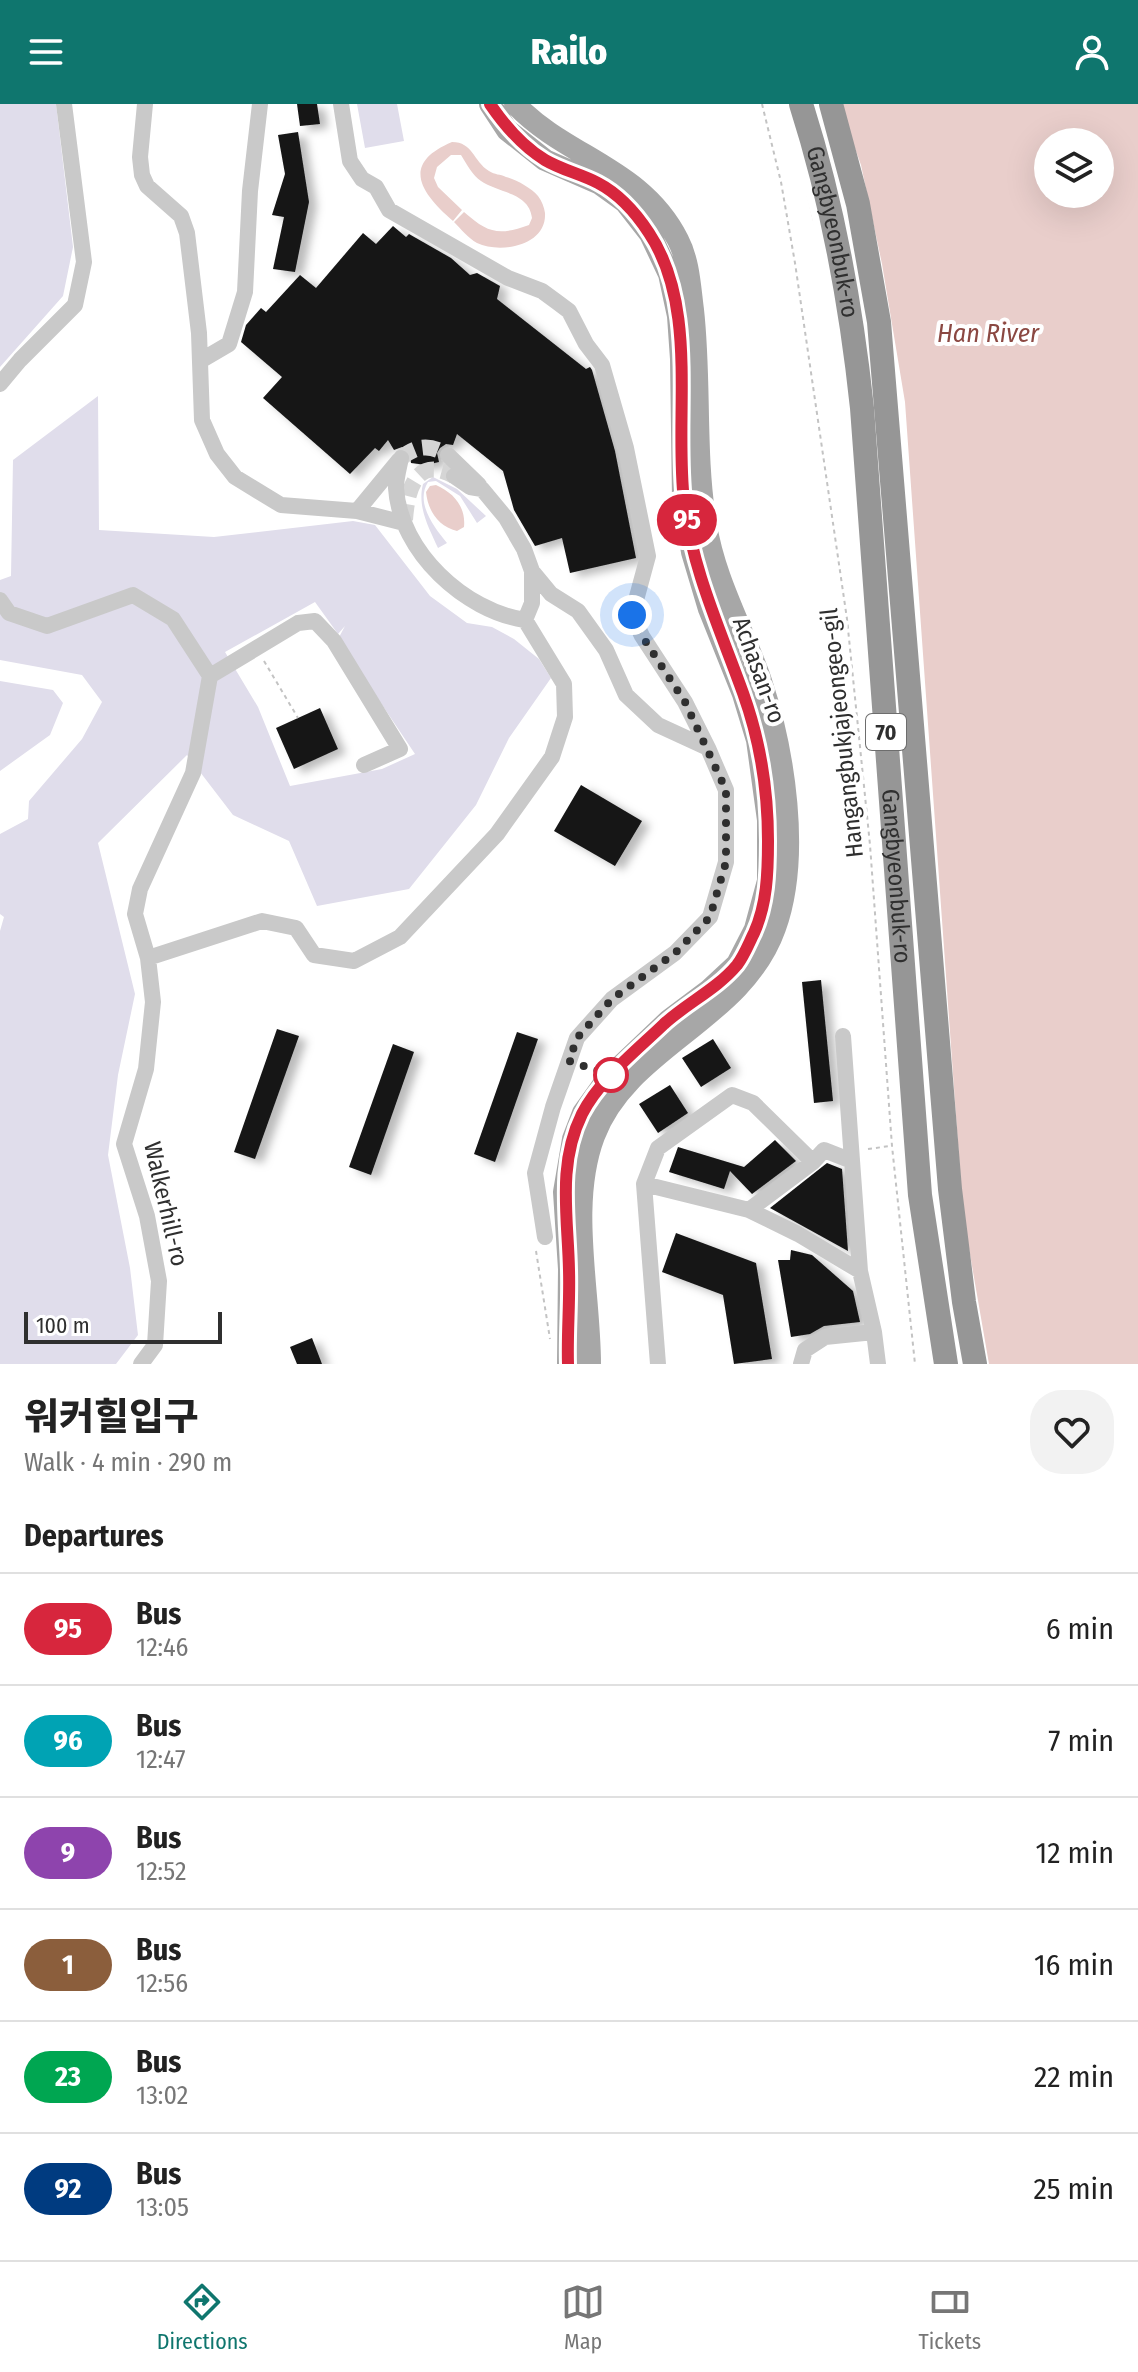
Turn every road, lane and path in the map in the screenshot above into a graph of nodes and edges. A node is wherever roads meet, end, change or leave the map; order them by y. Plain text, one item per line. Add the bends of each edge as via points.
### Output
1 (64, 104) edge
2 (145, 104) edge
3 (260, 104) edge
4 (341, 104) edge
5 (490, 104) edge
6 (515, 104) edge
7 (762, 104) edge
8 (801, 104) edge
9 (831, 104) edge
10 (200, 361) junction
11 (0, 384) edge
12 (448, 455) tunnel mouth
13 (454, 476) tunnel mouth
14 (482, 489) junction
15 (357, 511) junction
16 (404, 523) junction
17 (532, 571) junction
18 (0, 600) edge
19 (525, 620) junction
20 (257, 648) junction
21 (210, 676) junction
22 (298, 718) dead end
23 (708, 748) junction
24 (364, 765) dead end
25 (148, 958) junction
26 (843, 1036) dead end
27 (892, 1146) junction
28 (852, 1156) junction
29 (813, 1162) junction
30 (644, 1184) junction
31 (749, 1210) junction
32 (540, 1240) joint
33 (860, 1271) junction
34 (874, 1332) junction
35 (551, 1345) dead end
36 (141, 1364) edge
37 (568, 1364) edge
38 (590, 1364) edge
39 (658, 1364) edge
40 (801, 1364) edge
41 (878, 1364) edge
42 (915, 1364) edge
43 (946, 1364) edge
44 (975, 1364) edge

1 - 11 street via 84,262 75,305
2 - 10 street via 142,175 181,216 187,233
3 - 10 street via 245,292 229,344
4 - 23 street via 350,161 362,179 376,187 389,210 508,278 542,291 569,311 602,365 648,556 632,615
5 - 37 main road, Achasan-ro via 507,130 545,160 600,184 625,202 650,234 669,274 678,316 683,499 692,552 757,740 768,820 768,881 755,929 737,964 608,1078 583,1113 573,1139 564,1192
6 - 38 main road, Achasan-ro via 552,136 628,179 662,214 679,242 695,329 705,523 715,567 760,678 778,743 787,831 787,881 775,930 746,981 639,1070 605,1112 594,1136 582,1181
7 - 27 path, Hangangbukjajeongeo-gil via 795,263 847,619
8 - 43 highway, Gangbyeonbuk-ro / 70 via 833,216 852,318 920,1195
9 - 44 highway, Gangbyeonbuk-ro / 70 via 858,204 879,322 950,1189
10 - 15 street via 202,420 217,454 235,477 281,505
12 - 14 street
13 - 14 street
14 - 17 street via 506,518
15 - 16 street
15 - 16 street via 401,458 396,484
16 - 19 street via 425,558 470,600 505,617
17 - 19 street via 532,603
17 - 23 street via 551,594 578,611 606,650 626,695 658,725
18 - 21 street via 9,613 47,626 133,595 173,619
19 - 25 street via 564,684 565,717 552,757 497,834 400,937 354,961 314,955 296,928 262,921
20 - 21 street
20 - 22 path
20 - 24 street via 298,623 315,621 334,641 400,749
21 - 25 street, Walkerhill-ro via 193,773 140,889 135,914
23 - 32 street via 726,790 726,862 710,917 675,953 612,999 577,1038 535,1173
25 - 36 street, Walkerhill-ro via 153,1002 146,1069 124,1144 147,1216 159,1281 155,1345
26 - 28 street
27 - 28 path
27 - 42 path, Hangangbukjajeongeo-gil
28 - 29 street via 824,1150
28 - 33 street
29 - 30 street via 753,1103 732,1095 658,1148
29 - 31 street
30 - 31 street
30 - 39 street
31 - 33 street
32 - 35 path
33 - 34 street
34 - 40 street via 825,1337 805,1350
34 - 41 street

